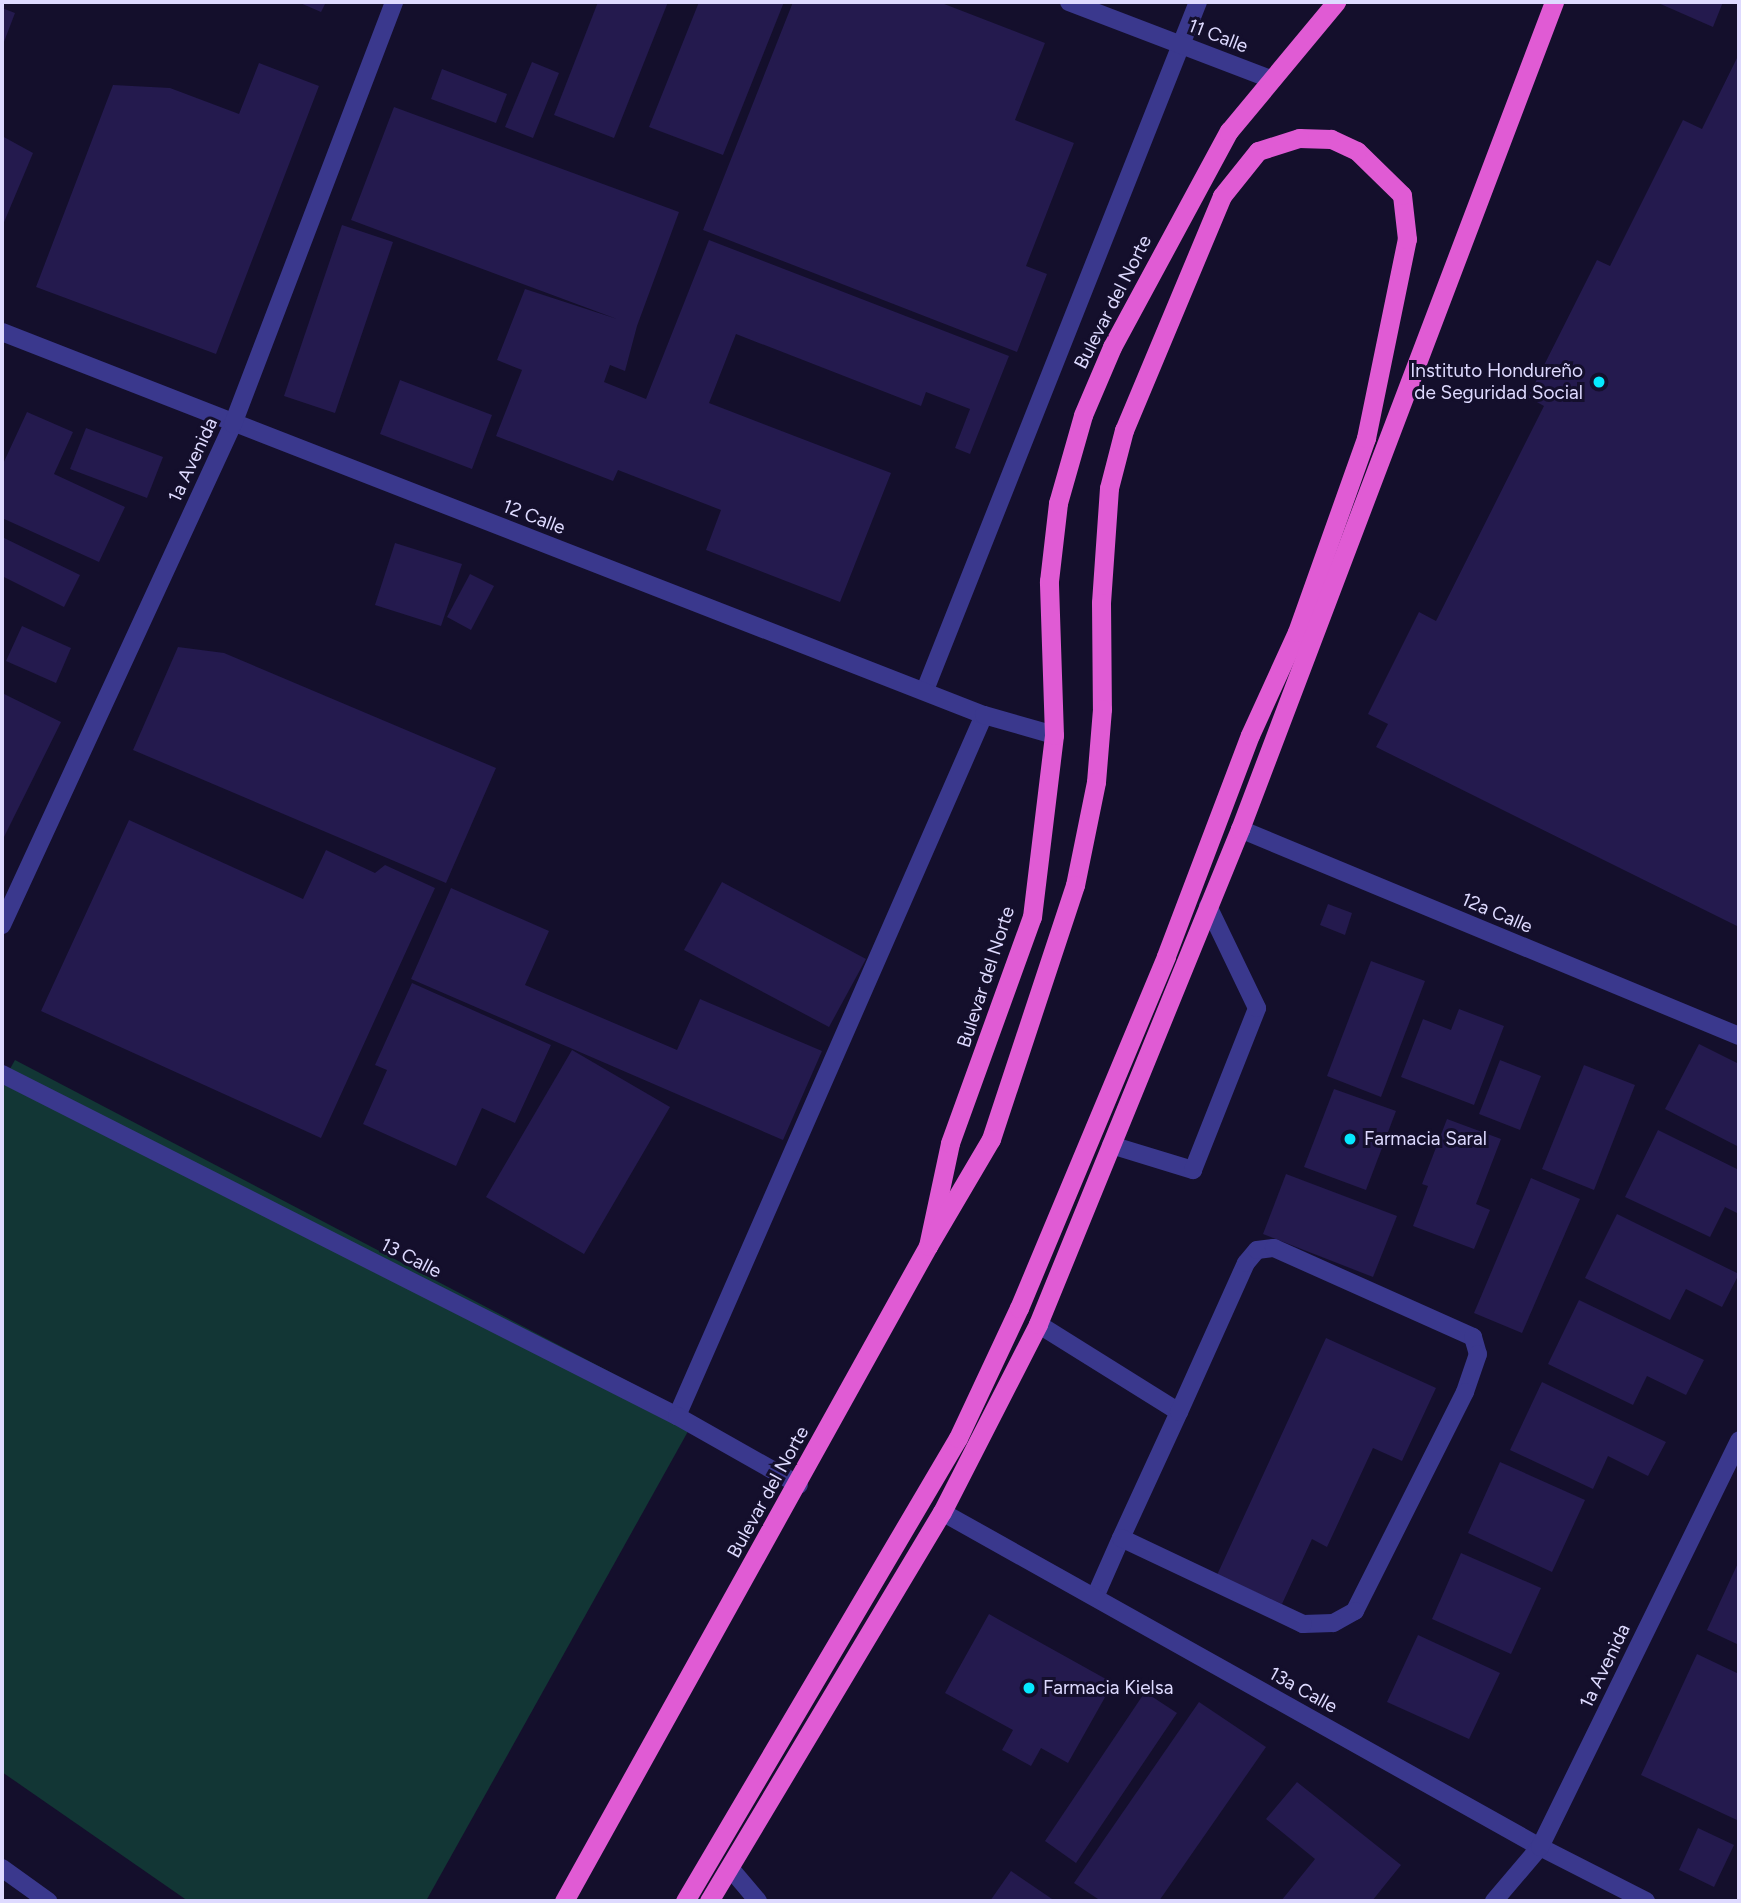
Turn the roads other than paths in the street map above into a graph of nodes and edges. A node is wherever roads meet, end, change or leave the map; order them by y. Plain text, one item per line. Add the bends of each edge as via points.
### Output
1 (394, 2) edge
2 (1069, 2) edge
3 (1198, 2) edge
4 (1336, 2) edge
5 (1554, 2) edge
6 (1181, 45) junction
7 (1273, 80) junction
8 (2, 332) edge
9 (233, 424) junction
10 (925, 690) junction
11 (984, 715) junction
12 (1054, 735) junction
13 (1240, 829) junction
14 (1208, 906) junction
15 (2, 925) edge
16 (1739, 1036) edge
17 (2, 1074) edge
18 (1111, 1145) junction
19 (928, 1246) junction
20 (1038, 1324) junction
21 (1179, 1412) junction
22 (677, 1416) junction
23 (1739, 1440) edge
24 (799, 1485) junction
25 (942, 1512) junction
26 (1121, 1538) junction
27 (1095, 1597) junction
28 (1540, 1847) junction
29 (2, 1868) edge
30 (730, 1868) junction
31 (48, 1901) edge
32 (564, 1901) edge
33 (685, 1901) edge
34 (709, 1901) edge
35 (758, 1901) edge
36 (1494, 1901) edge
37 (1646, 1901) edge

1 - 9 street, 1a Avenida
2 - 6 street, 11 Calle
3 - 6 street
4 - 7 highway, Bulevar del Norte
5 - 13 highway
6 - 7 street, 11 Calle
6 - 10 street
7 - 12 highway, Bulevar del Norte via 1229,131 1112,347 1083,415 1058,503 1049,581
8 - 9 street, 12 Calle
9 - 10 street, 12 Calle
9 - 15 street, 1a Avenida
10 - 11 street, 12 Calle
11 - 12 street, 12 Calle
11 - 22 street
12 - 19 highway, Bulevar del Norte via 1032,918 950,1143
13 - 14 highway
13 - 16 street, 12a Calle
14 - 18 highway
14 - 18 street via 1257,1008 1193,1170
17 - 22 street, 13 Calle
18 - 20 highway
19 - 24 highway, Bulevar del Norte
19 - 33 highway via 991,1139 1075,885 1096,782 1108,501 1124,430 1222,196 1258,151 1299,138 1331,139 1357,151 1402,195 1407,239 1366,438 1297,632 1250,736 1166,956 1019,1308 958,1438
20 - 21 street
20 - 25 highway
21 - 26 street
21 - 26 street via 1246,1263 1257,1250 1274,1248 1457,1328 1473,1337 1478,1354 1465,1392 1355,1611 1333,1623 1303,1624
22 - 24 street, 13 Calle
23 - 28 street, 1a Avenida
24 - 32 highway, Bulevar del Norte
25 - 27 street, 13a Calle
25 - 30 highway
26 - 27 street
27 - 28 street, 13a Calle
28 - 36 street, 1a Avenida
28 - 37 street, 13a Calle
29 - 31 street
30 - 34 highway
30 - 35 street

